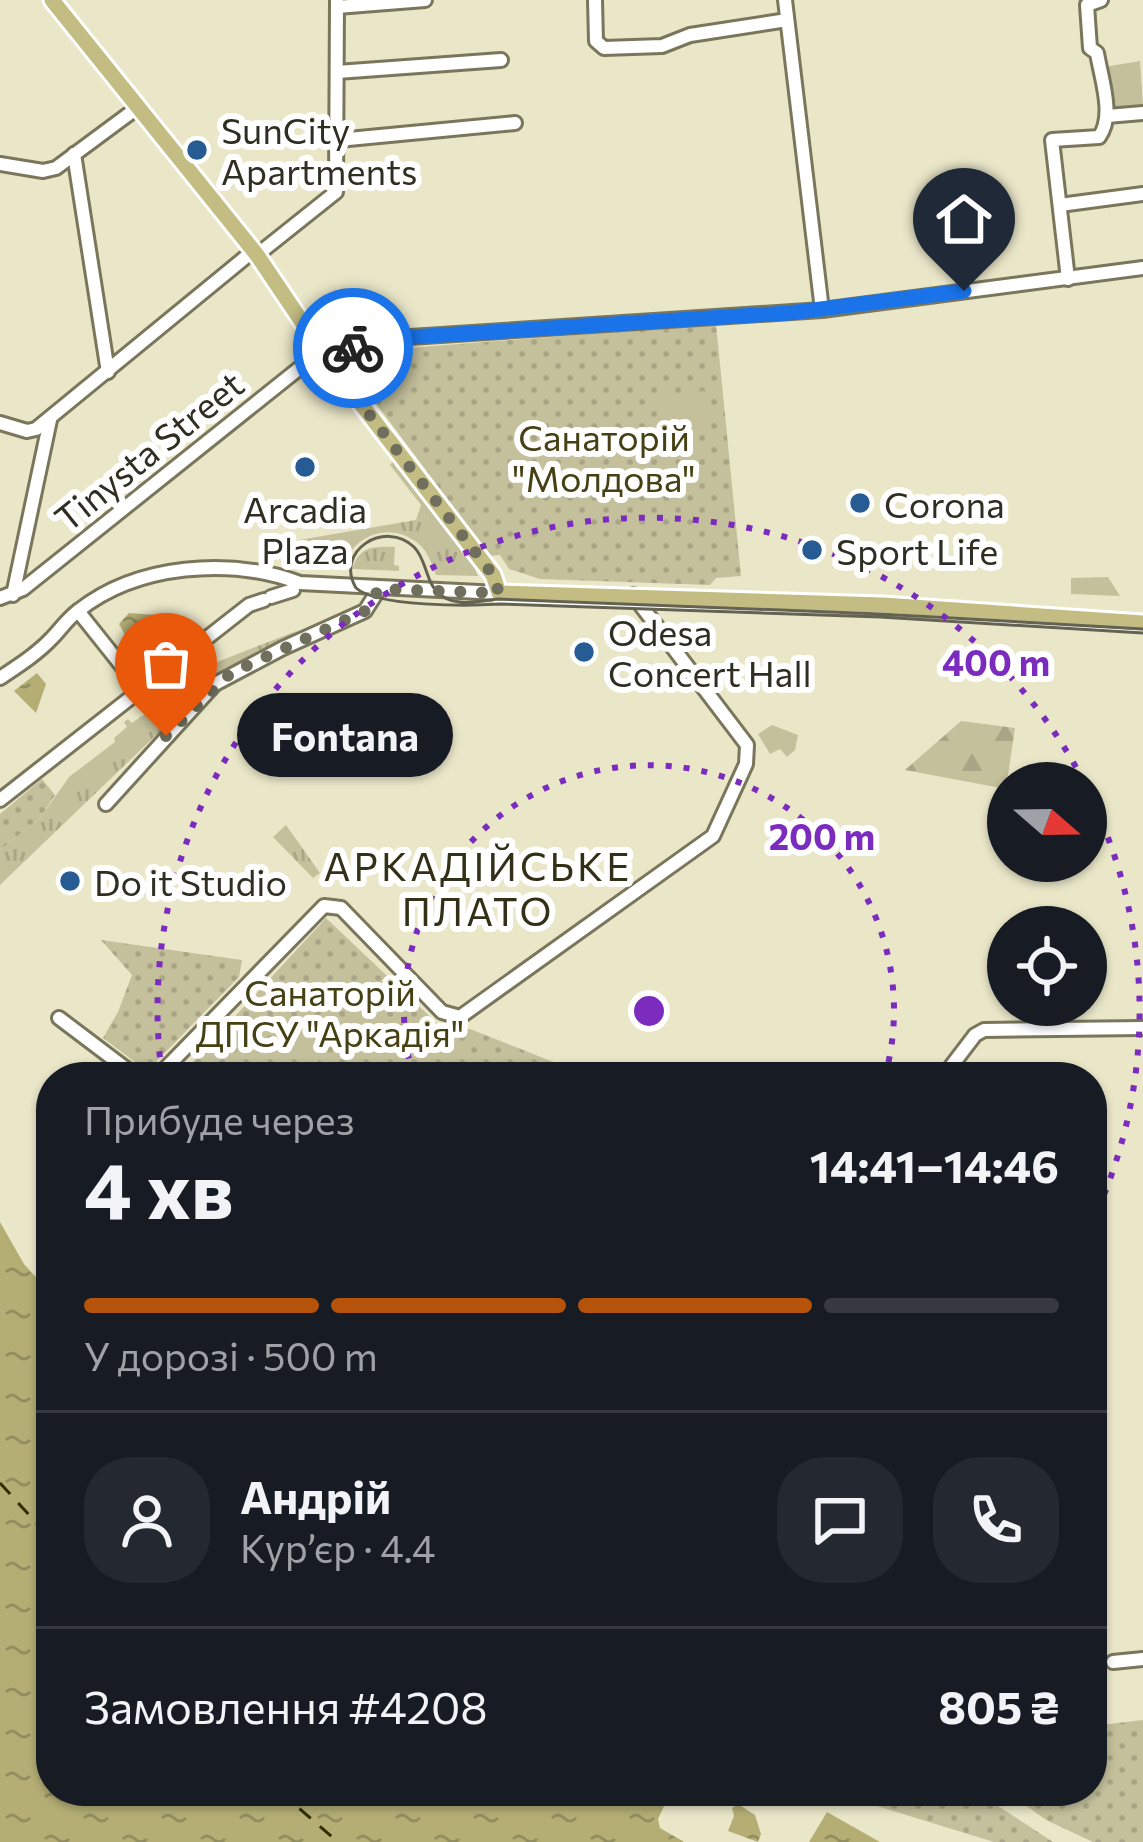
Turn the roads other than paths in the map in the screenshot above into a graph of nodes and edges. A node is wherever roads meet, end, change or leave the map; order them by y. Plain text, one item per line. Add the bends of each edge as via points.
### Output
1 (52, 0) edge
2 (425, 0) edge
3 (595, 0) edge
4 (784, 0) edge
5 (1101, 0) edge
6 (337, 3) edge
7 (787, 20) junction
8 (501, 60) dead end
9 (337, 71) junction
10 (137, 108) junction
11 (1143, 113) edge
12 (1107, 116) junction
13 (515, 123) dead end
14 (338, 140) junction
15 (74, 154) junction
16 (0, 164) edge
17 (1143, 194) edge
18 (1060, 206) junction
19 (256, 255) junction
20 (1143, 268) edge
21 (1068, 279) junction
22 (821, 310) junction
23 (326, 358) junction
24 (108, 372) junction
25 (50, 418) junction
26 (0, 424) edge
27 (297, 586) junction
28 (375, 589) junction
29 (499, 593) junction
30 (633, 595) junction
31 (6, 596) edge
32 (78, 611) junction
33 (1143, 623) edge
34 (0, 678) edge
35 (141, 690) junction
36 (0, 800) edge
37 (106, 804) dead end
38 (58, 1018) dead end
39 (1143, 1028) edge
40 (117, 1062) edge
41 (172, 1062) edge
42 (954, 1062) edge
43 (1143, 1659) edge
44 (1113, 1663) dead end

1 - 10 main road
2 - 6 street
3 - 7 street via 596,41 604,48 662,46
4 - 7 street
5 - 12 street via 1087,5
6 - 9 street
7 - 22 street
8 - 9 street
9 - 14 street
10 - 15 street
10 - 19 main road
11 - 12 street
12 - 18 street via 1099,137 1052,140
13 - 14 street
14 - 19 street via 336,192
15 - 16 street via 43,171
15 - 24 street
17 - 18 street
18 - 21 street
19 - 23 main road
19 - 24 street
20 - 21 street, Tinysta Street
21 - 22 street, Tinysta Street
22 - 23 street, Tinysta Street via 364,340
23 - 29 main road
23 - 31 street, Tinysta Street
24 - 25 street
25 - 26 street via 27,431
25 - 31 street
27 - 28 street
27 - 32 street via 275,574 204,569 128,581
27 - 35 street via 248,605
28 - 29 street
28 - 37 street via 365,611 215,684
29 - 30 main road
30 - 33 main road
30 - 41 street via 747,745 713,836 460,1017 442,1012 341,908 324,906
32 - 34 street
32 - 35 street
35 - 36 street
38 - 40 street
39 - 42 street via 984,1030
43 - 44 street

